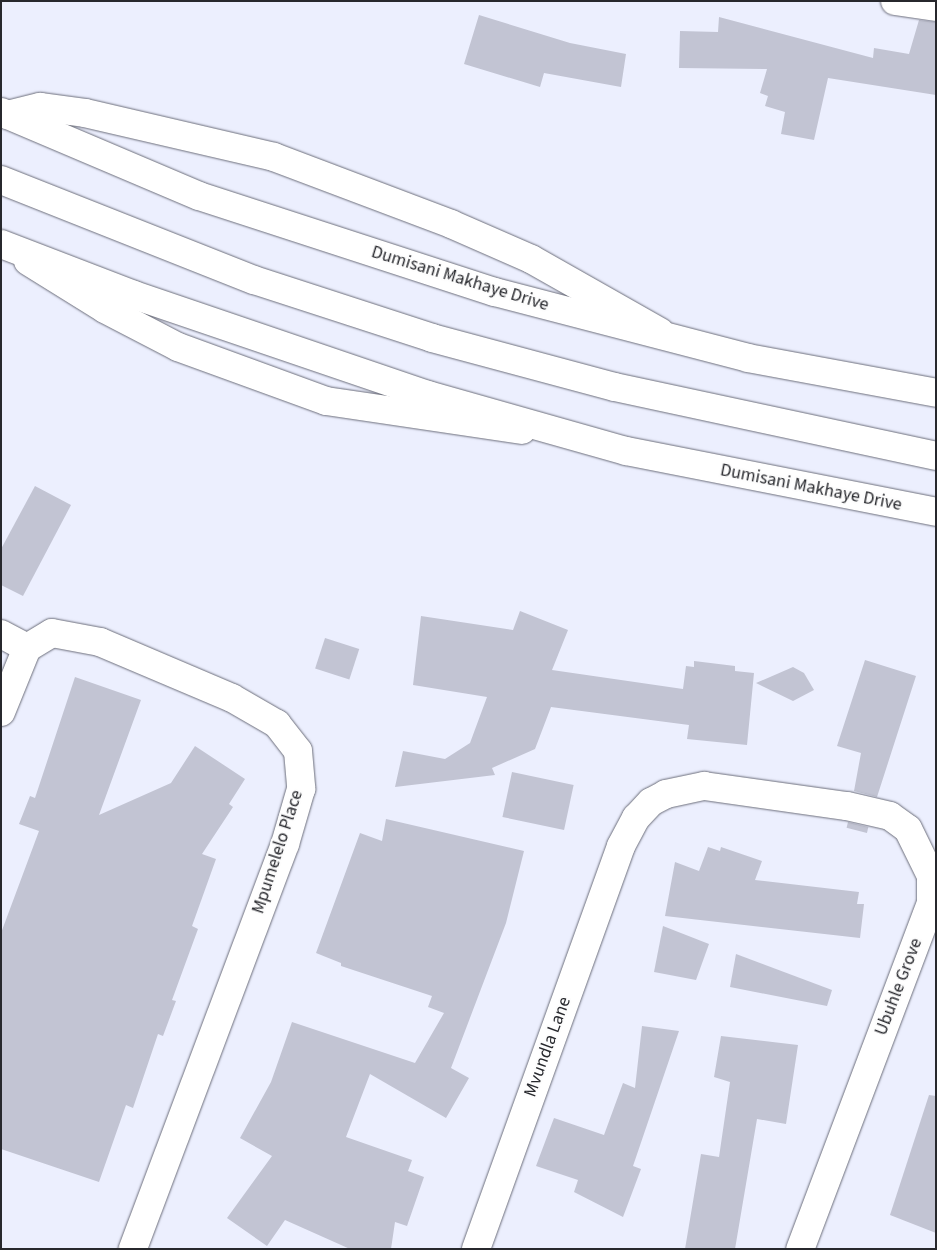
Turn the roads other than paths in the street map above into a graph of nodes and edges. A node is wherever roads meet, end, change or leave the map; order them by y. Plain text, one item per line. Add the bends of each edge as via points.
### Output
1 (896, 1) edge
2 (936, 7) edge
3 (4, 113) edge
4 (1, 180) edge
5 (4, 245) edge
6 (669, 337) junction
7 (936, 393) edge
8 (576, 437) junction
9 (936, 456) edge
10 (936, 512) edge
11 (1, 634) edge
12 (27, 648) junction
13 (1, 712) edge
14 (621, 846) joint
15 (134, 1249) edge
16 (476, 1249) edge
17 (800, 1249) edge

1 - 2 street
3 - 6 street, Dumisani Makhaye Drive via 199,196 290,227 495,292
3 - 6 street via 40,107 85,113 274,157 531,258
4 - 9 street via 254,280 432,338 614,387
5 - 8 street, Dumisani Makhaye Drive via 134,295 428,395
5 - 8 street via 105,309 178,347 326,401
6 - 7 street, Dumisani Makhaye Drive via 748,358
8 - 10 street, Dumisani Makhaye Drive via 807,489
11 - 12 street
12 - 13 street
12 - 15 street, Mpumelelo Place via 52,633 100,642 232,698 277,724 298,750 301,789 285,844
14 - 16 street, Mvundla Lane
14 - 17 street, Ubuhle Grove via 636,818 651,802 666,794 704,786 847,806 890,816 908,830 920,850 931,876 931,903

